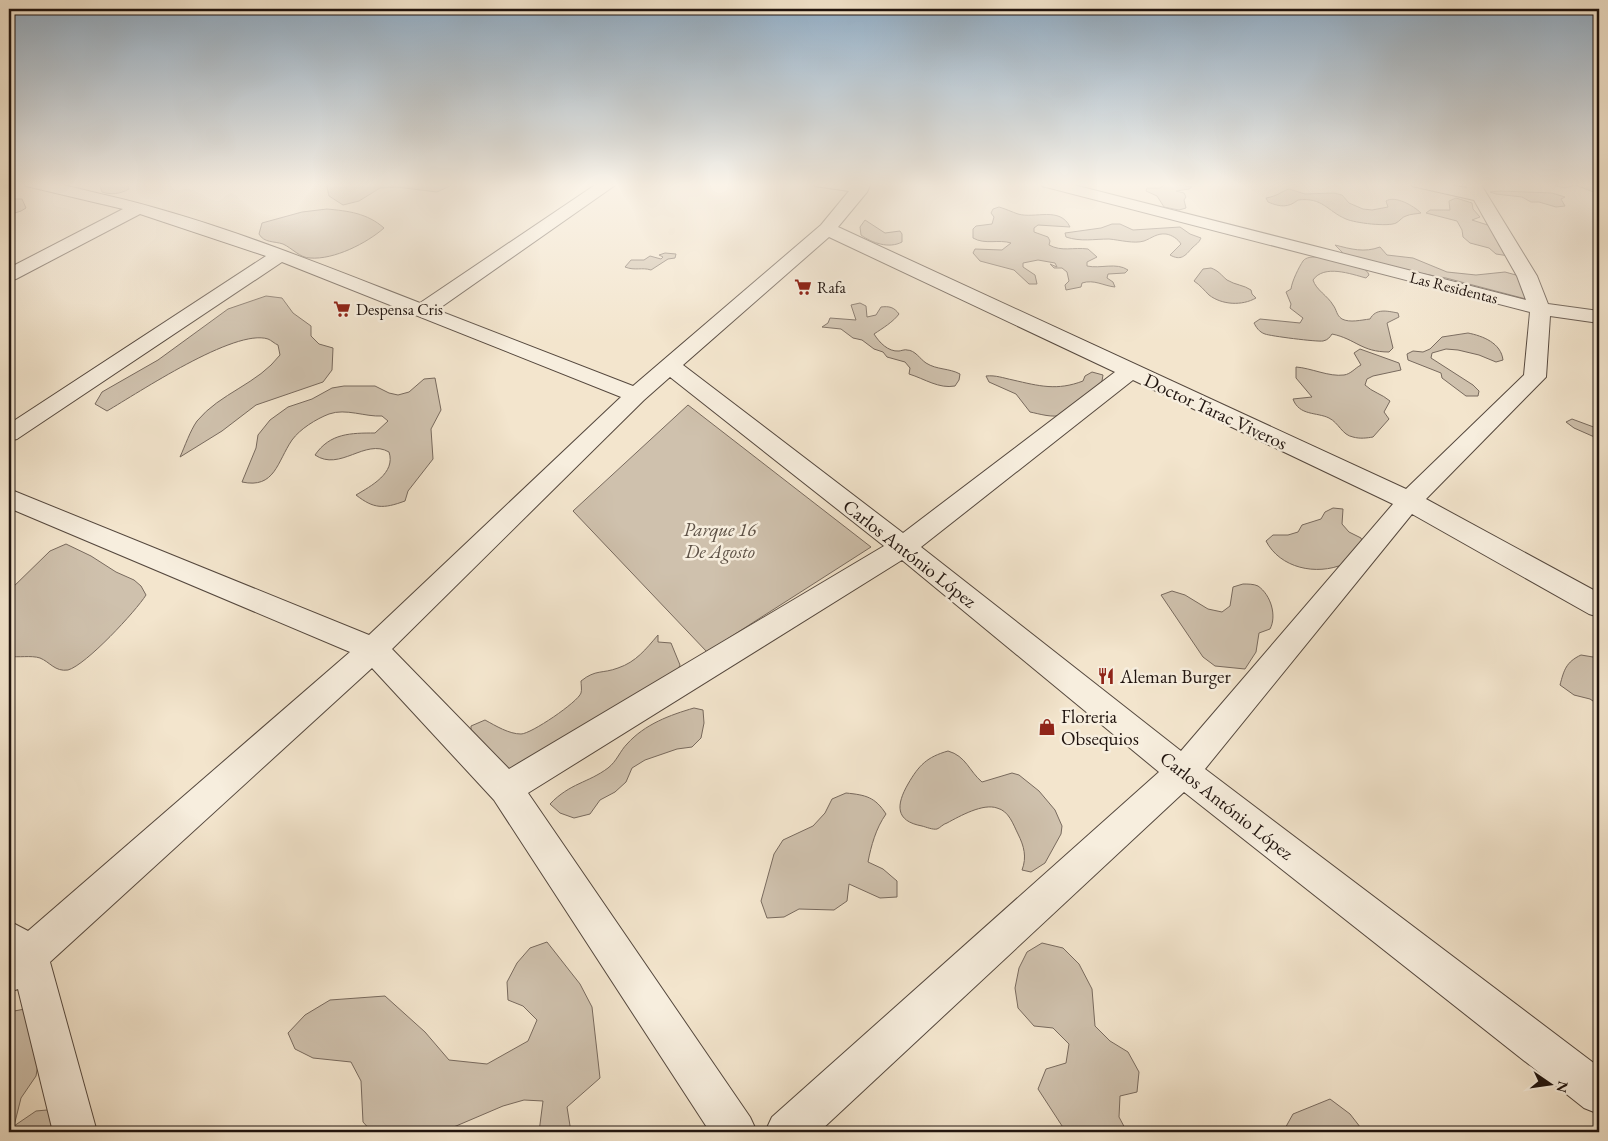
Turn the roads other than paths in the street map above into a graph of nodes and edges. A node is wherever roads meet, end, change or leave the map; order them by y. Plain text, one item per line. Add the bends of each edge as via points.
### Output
1 (84, 236) edge
2 (224, 236) edge
3 (530, 236) edge
4 (819, 236) edge
5 (842, 236) edge
6 (1266, 236) edge
7 (1504, 236) edge
8 (280, 255) junction
9 (9, 275) edge
10 (1540, 309) junction
11 (422, 311) junction
12 (1599, 317) edge
13 (669, 365) junction
14 (1131, 372) junction
15 (636, 395) junction
16 (9, 434) edge
17 (9, 498) edge
18 (1410, 501) junction
19 (903, 547) junction
20 (1599, 606) edge
21 (373, 649) junction
22 (1182, 772) junction
23 (506, 789) junction
24 (15, 957) edge
25 (1599, 1092) edge
26 (75, 1132) edge
27 (735, 1132) edge
28 (787, 1132) edge

1 - 9 street
2 - 8 street
3 - 11 street
4 - 13 street
5 - 14 street, Doctor Tarac Viveros
6 - 10 street, Las Residentas
7 - 10 street via 1527,276
8 - 11 street
8 - 16 street
10 - 12 street, Las Residentas
10 - 18 street via 1535,377
11 - 15 street
13 - 15 street
13 - 19 street, Carlos António López
14 - 18 street, Doctor Tarac Viveros
14 - 19 street
15 - 21 street
17 - 21 street
18 - 20 street, Doctor Tarac Viveros
18 - 22 street
19 - 22 street, Carlos António López
19 - 23 street
21 - 23 street
21 - 24 street
22 - 25 street, Carlos António López
22 - 28 street
23 - 27 street
24 - 26 street

